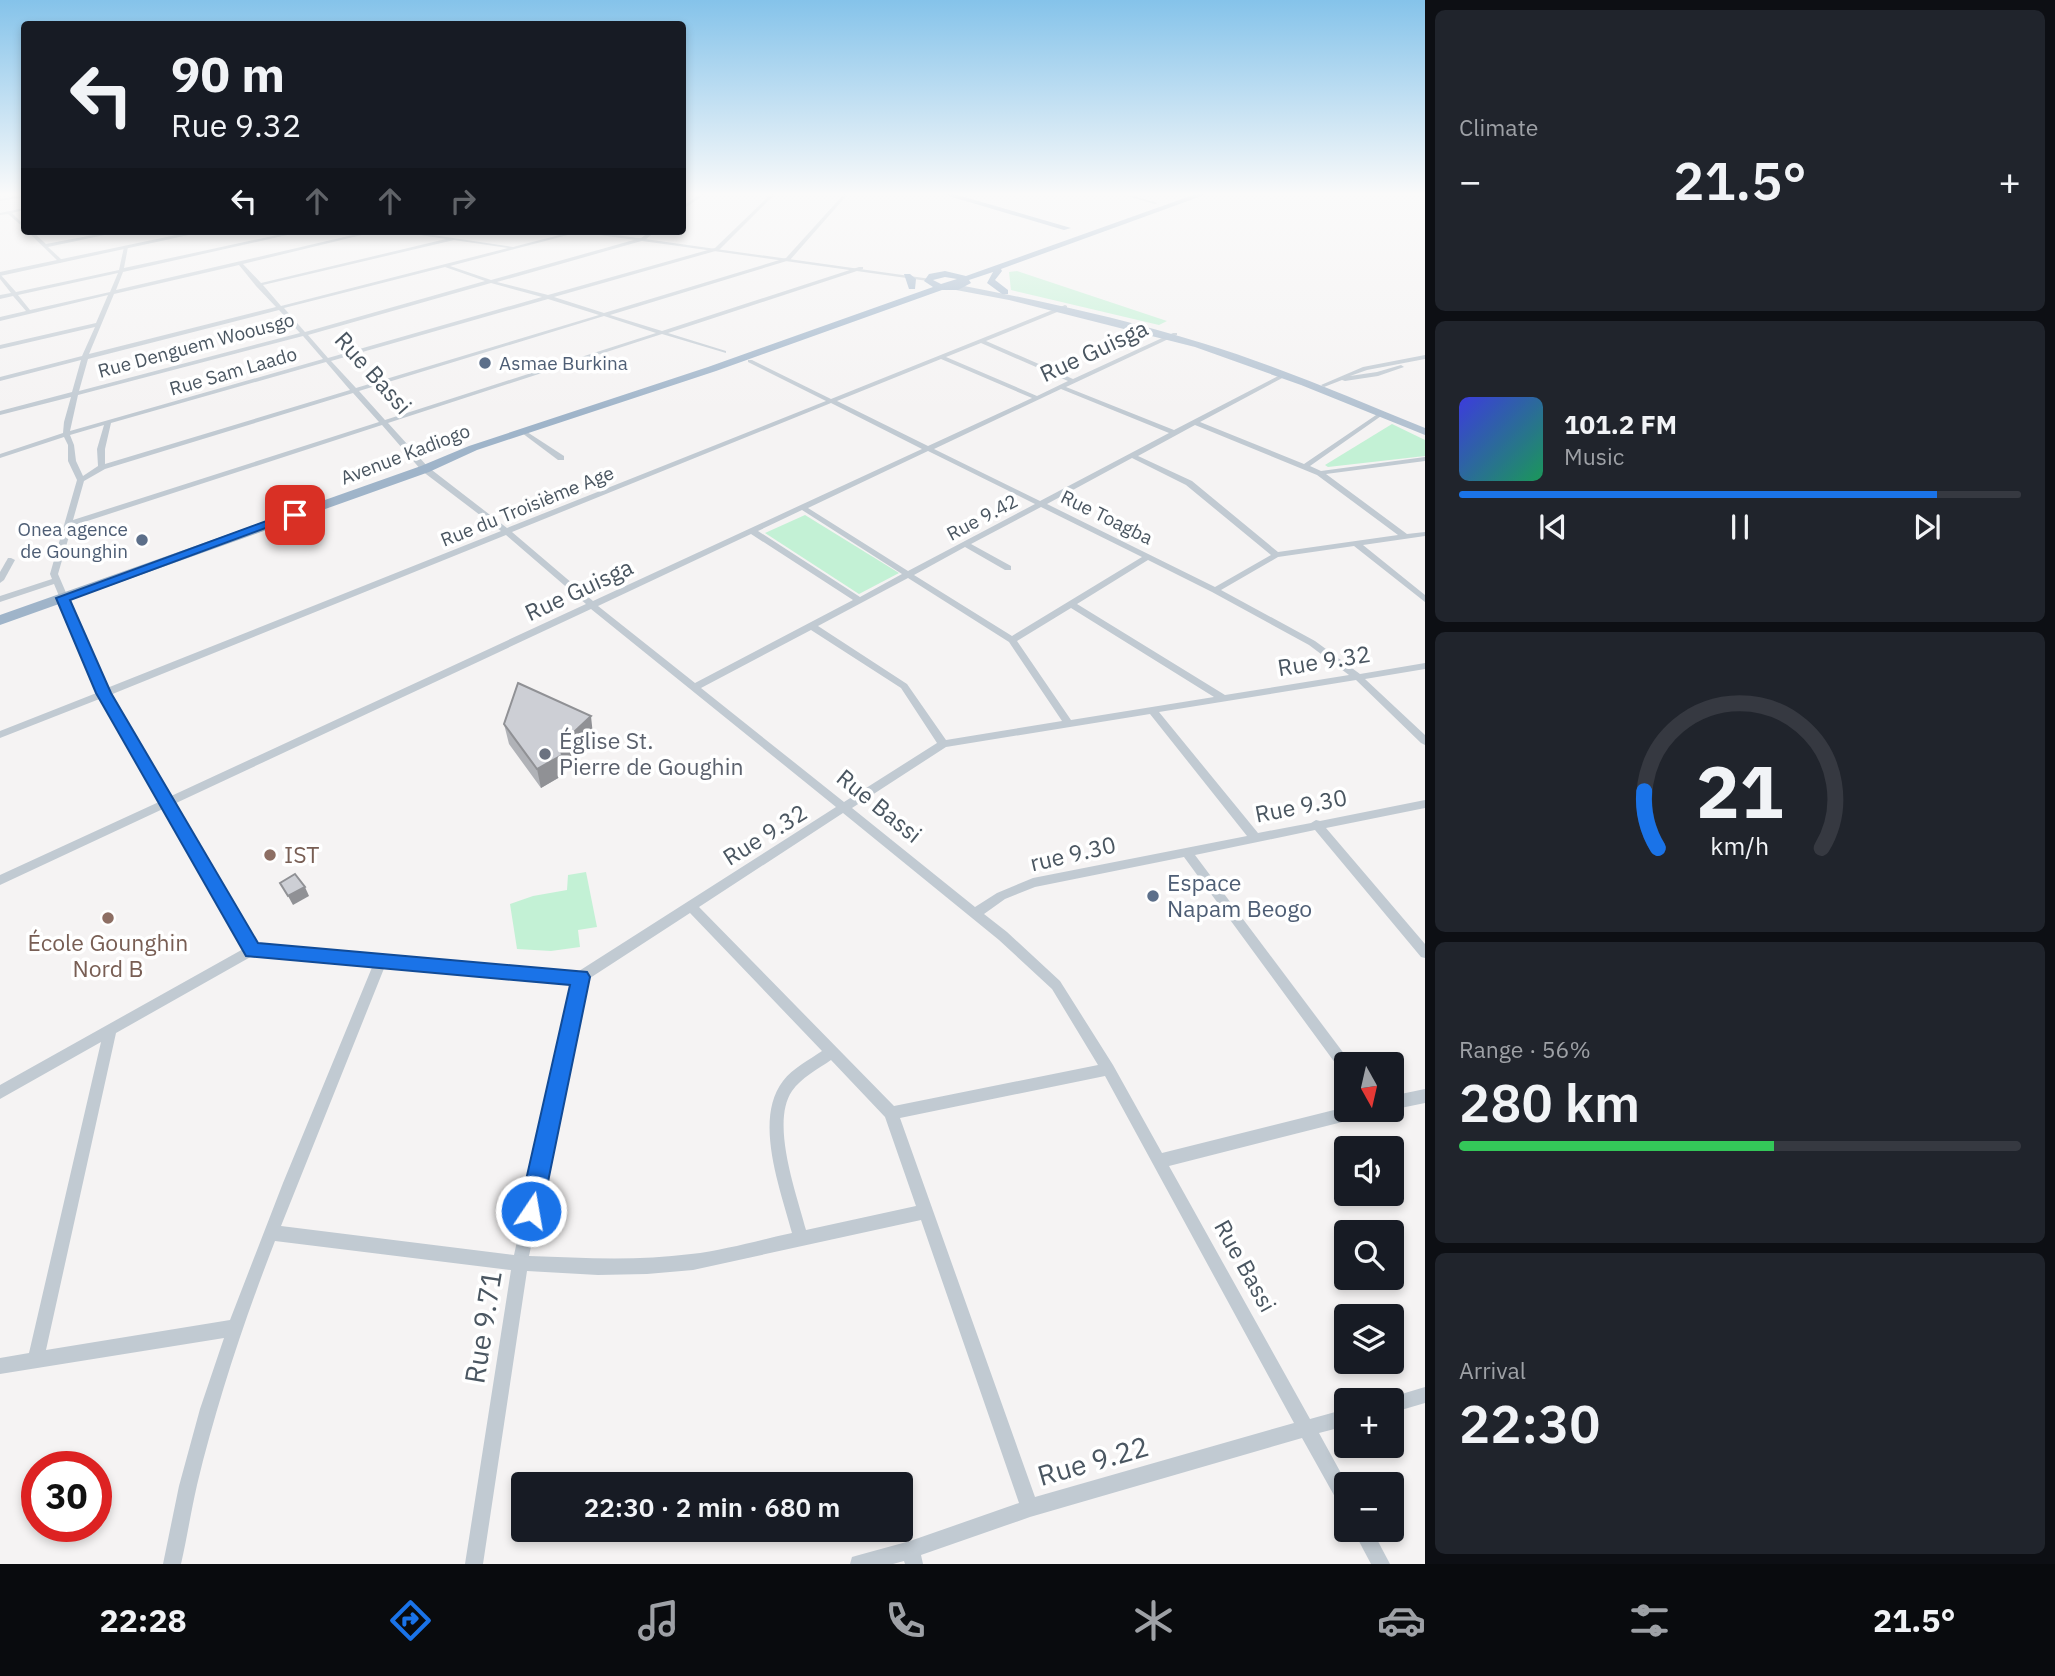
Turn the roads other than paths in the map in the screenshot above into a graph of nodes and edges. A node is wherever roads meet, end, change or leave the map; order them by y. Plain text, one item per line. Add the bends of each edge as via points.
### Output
1 (34, 267) edge
2 (122, 267) edge
3 (139, 267) edge
4 (229, 267) edge
5 (243, 267) edge
6 (335, 267) edge
7 (442, 267) edge
8 (449, 267) edge
9 (545, 267) edge
10 (656, 267) edge
11 (762, 267) edge
12 (853, 267) edge
13 (971, 267) edge
14 (994, 267) edge
15 (1004, 267) edge
16 (1011, 267) edge
17 (861, 268) junction
18 (121, 271) junction
19 (998, 271) junction
20 (0, 275) edge
21 (903, 275) junction
22 (951, 275) junction
23 (929, 279) junction
24 (492, 282) junction
25 (258, 285) junction
26 (957, 285) junction
27 (912, 287) junction
28 (1005, 292) junction
29 (13, 294) junction
30 (111, 295) junction
31 (0, 297) edge
32 (551, 298) junction
33 (279, 308) junction
34 (1062, 308) junction
35 (29, 312) junction
36 (608, 315) junction
37 (826, 316) dead end
38 (0, 318) edge
39 (99, 324) junction
40 (664, 332) junction
41 (304, 334) junction
42 (1172, 335) junction
43 (981, 341) junction
44 (0, 347) edge
45 (724, 352) junction
46 (742, 355) junction
47 (85, 357) junction
48 (941, 357) junction
49 (330, 360) junction
50 (706, 367) junction
51 (1284, 375) junction
52 (0, 379) edge
53 (1073, 382) junction
54 (1328, 383) junction
55 (1061, 387) junction
56 (357, 391) junction
57 (76, 393) junction
58 (1037, 398) junction
59 (831, 401) junction
60 (1382, 413) junction
61 (0, 414) edge
62 (385, 422) junction
63 (1194, 422) junction
64 (108, 424) junction
65 (1425, 426) edge
66 (524, 432) junction
67 (1425, 432) edge
68 (1175, 433) junction
69 (66, 435) junction
70 (928, 449) junction
71 (0, 456) edge
72 (1133, 456) junction
73 (561, 458) dead end
74 (1425, 459) edge
75 (423, 466) junction
76 (1306, 466) junction
77 (102, 467) junction
78 (1320, 473) junction
79 (80, 480) junction
80 (1040, 504) junction
81 (802, 507) junction
82 (70, 524) junction
83 (506, 531) junction
84 (752, 531) junction
85 (1425, 534) edge
86 (1404, 536) junction
87 (1354, 543) junction
88 (965, 544) junction
89 (1276, 555) junction
90 (1149, 557) junction
91 (11, 560) dead end
92 (1008, 568) dead end
93 (909, 573) junction
94 (0, 580) edge
95 (60, 589) junction
96 (1215, 590) junction
97 (0, 599) edge
98 (1425, 599) edge
99 (859, 600) junction
100 (1071, 604) junction
101 (592, 605) junction
102 (0, 609) edge
103 (0, 620) edge
104 (810, 625) junction
105 (1012, 639) junction
106 (1425, 666) edge
107 (1358, 677) junction
108 (694, 688) junction
109 (104, 693) junction
110 (1224, 699) junction
111 (1152, 710) junction
112 (1069, 724) junction
113 (0, 735) edge
114 (1425, 741) edge
115 (943, 744) junction
116 (167, 803) junction
117 (1425, 804) edge
118 (844, 810) junction
119 (1316, 824) junction
120 (1254, 837) junction
121 (1186, 851) junction
122 (0, 880) edge
123 (692, 907) junction
124 (975, 913) junction
125 (253, 950) junction
126 (1425, 953) edge
127 (381, 961) junction
128 (581, 977) junction
129 (110, 1033) junction
130 (832, 1051) junction
131 (1335, 1052) edge
132 (1108, 1069) junction
133 (0, 1092) edge
134 (1425, 1096) edge
135 (1404, 1100) edge
136 (891, 1113) junction
137 (1334, 1117) edge
138 (1159, 1161) junction
139 (925, 1212) junction
140 (272, 1233) junction
141 (801, 1239) junction
142 (520, 1262) junction
143 (233, 1328) junction
144 (36, 1360) junction
145 (0, 1366) edge
146 (1425, 1395) edge
147 (1404, 1401) edge
148 (1334, 1421) edge
149 (1307, 1428) junction
150 (1334, 1478) edge
151 (1030, 1508) junction
152 (1369, 1542) edge
153 (912, 1557) edge
154 (172, 1564) edge
155 (474, 1564) edge
156 (859, 1564) edge
157 (1381, 1564) edge

1 - 20 street
2 - 18 street
3 - 18 street
4 - 30 street
5 - 25 street, Rue Bassi
6 - 25 street
7 - 33 street
8 - 24 street
9 - 24 street, Rue Denguem Woousgo
10 - 32 street, Rue Sam Laado
11 - 36 street
12 - 17 street
13 - 22 highway
14 - 46 highway
15 - 26 highway
16 - 19 highway
17 - 21 street
17 - 40 street
18 - 29 street
18 - 30 street
19 - 26 highway
19 - 28 highway via 990,281
20 - 29 street
21 - 23 street
21 - 27 highway via 913,281
22 - 23 highway
22 - 26 highway
23 - 26 highway via 934,286
23 - 27 highway
24 - 32 street
24 - 41 street, Rue Denguem Woousgo
25 - 33 street, Rue Bassi
26 - 28 main road
26 - 34 main road
26 - 46 highway
27 - 37 highway
28 - 34 main road
29 - 31 street
29 - 35 street
30 - 35 street
30 - 39 street
32 - 36 street
32 - 49 street, Rue Sam Laado
33 - 41 street, Rue Bassi
33 - 47 street
34 - 42 main road
34 - 43 street, Rue du Troisième Age
35 - 38 street
36 - 40 street
36 - 56 street
39 - 44 street
39 - 47 street
40 - 45 street
40 - 62 street
41 - 49 street, Rue Bassi
41 - 57 street, Rue Denguem Woousgo
42 - 51 main road
42 - 53 street, Rue Guisga
42 - 54 main road
43 - 48 street, Rue du Troisième Age
43 - 53 street
45 - 46 highway
45 - 50 highway
46 - 50 highway, Avenue Kadiogo
46 - 59 street, Rue Toagba
47 - 52 street
47 - 57 street
48 - 58 street
48 - 59 street, Rue du Troisième Age
49 - 56 street, Rue Bassi
49 - 64 street, Rue Sam Laado
50 - 66 highway, Avenue Kadiogo
50 - 75 highway, Avenue Kadiogo
51 - 60 main road
51 - 63 street, Rue 9.42
53 - 55 street, Rue Guisga
54 - 54 street via 1378,374 1425,358 1366,368
54 - 65 main road
55 - 58 street, Rue Guisga
55 - 68 street
56 - 62 street, Rue Bassi
56 - 77 street
57 - 61 street, Rue Denguem Woousgo
57 - 69 street
58 - 70 street, Rue Guisga
59 - 70 street, Rue Toagba
59 - 83 street, Rue du Troisième Age
60 - 67 main road
60 - 76 street
62 - 75 street, Rue Bassi
62 - 82 street
63 - 68 street, Rue 9.42
63 - 76 street
64 - 69 street, Rue Sam Laado
64 - 77 street
66 - 73 street
66 - 75 highway, Avenue Kadiogo
68 - 72 street, Rue 9.42
69 - 71 street, Rue Sam Laado
69 - 79 street
70 - 80 street, Rue Toagba
70 - 81 street, Rue Guisga
72 - 80 street, Rue 9.42
72 - 89 street via 1197,488
74 - 78 street
75 - 83 street, Rue Bassi
75 - 95 highway, Avenue Kadiogo
76 - 78 street
77 - 79 street
78 - 86 street
79 - 82 street
80 - 88 street, Rue 9.42
80 - 90 street, Rue Toagba
81 - 84 street, Rue Guisga
81 - 93 street
82 - 95 street via 55,564
83 - 101 street, Rue Bassi
83 - 109 street, Rue du Troisième Age
84 - 99 street
84 - 101 street, Rue Guisga
85 - 86 street
86 - 87 street
87 - 89 street
87 - 98 street
88 - 92 street
88 - 93 street, Rue 9.42
89 - 96 street
90 - 96 street, Rue Toagba
90 - 100 street
91 - 94 street
93 - 99 street, Rue 9.42
93 - 105 street
95 - 97 street
95 - 102 highway, Avenue Kadiogo
95 - 103 highway, Avenue Kadiogo
95 - 109 street
96 - 107 street, Rue Toagba via 1312,643
99 - 104 street, Rue 9.42
100 - 105 street
100 - 110 street
101 - 108 street, Rue Bassi
101 - 116 street, Rue Guisga
104 - 108 street, Rue 9.42
104 - 115 street via 904,686
105 - 112 street
106 - 107 street, Rue 9.32
107 - 110 street, Rue 9.32
107 - 114 street, Rue Toagba
108 - 118 street, Rue Bassi
109 - 113 street, Rue du Troisième Age
109 - 116 street
110 - 111 street, Rue 9.32
111 - 112 street, Rue 9.32
111 - 120 street
112 - 115 street, Rue 9.32
115 - 118 street, Rue 9.32
116 - 122 street, Rue Guisga
116 - 125 street
117 - 119 street, Rue 9.30
118 - 123 street, Rue 9.32
118 - 124 street, Rue Bassi
119 - 120 street, Rue 9.30
119 - 126 street
120 - 121 street, Rue 9.30
121 - 124 street, rue 9.30 via 1033,883
121 - 131 street
123 - 128 street, Rue 9.32
123 - 130 street
124 - 132 street, Rue Bassi via 1056,985
125 - 127 street
125 - 129 street
127 - 128 street
127 - 140 street
128 - 142 street, Rue 9.71
129 - 133 street
129 - 144 street
130 - 136 street
130 - 141 street via 787,1086 778,1107 775,1131
132 - 136 street
132 - 138 street, Rue Bassi
134 - 135 street
136 - 139 street
137 - 138 street
138 - 149 street, Rue Bassi
139 - 141 street
139 - 151 street
140 - 142 street
140 - 143 street
141 - 142 street via 658,1265
142 - 155 street, Rue 9.71
143 - 144 street
143 - 154 street via 183,1499
144 - 145 street
146 - 147 street
148 - 149 street, Rue 9.22
149 - 150 street, Rue Bassi
149 - 151 street, Rue 9.22
151 - 153 street, Rue 9.22
152 - 157 street
153 - 156 street, Rue 9.22

